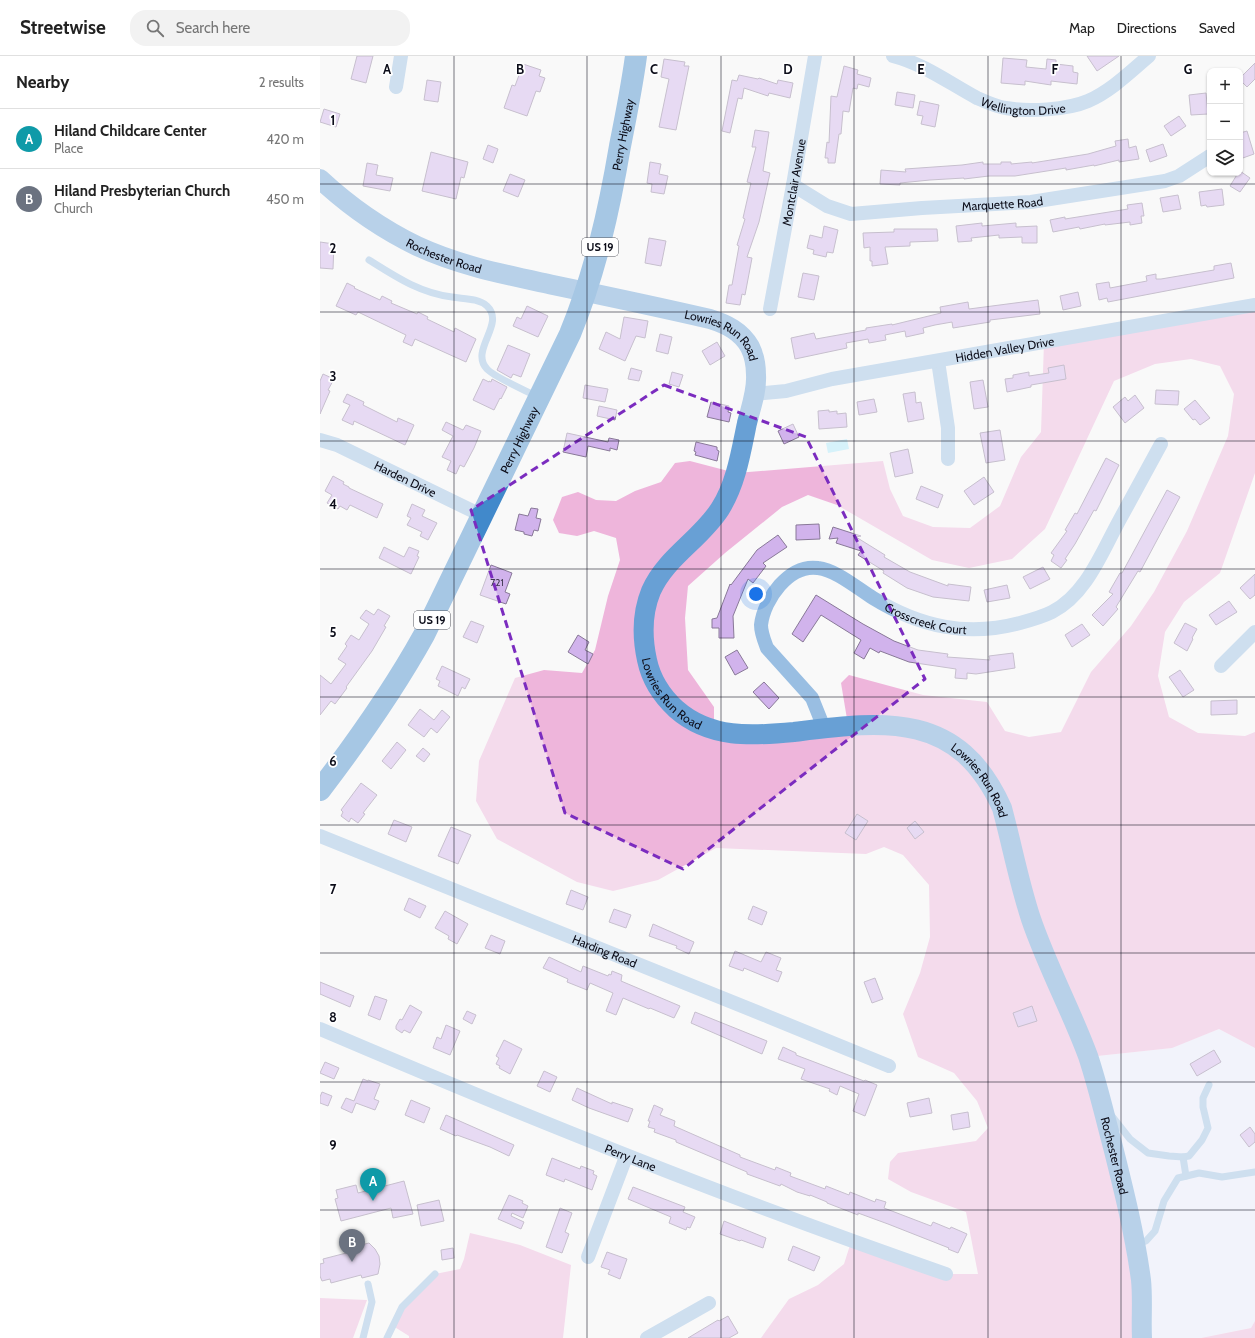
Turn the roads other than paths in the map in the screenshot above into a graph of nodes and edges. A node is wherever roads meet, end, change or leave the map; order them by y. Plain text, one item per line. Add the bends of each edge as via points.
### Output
1 (401, 56) edge
2 (636, 56) edge
3 (815, 56) edge
4 (893, 56) edge
5 (1149, 56) edge
6 (927, 62) edge
7 (396, 87) dead end
8 (1207, 158) edge
9 (320, 179) edge
10 (793, 185) junction
11 (369, 260) dead end
12 (586, 292) junction
13 (1255, 305) edge
14 (770, 308) dead end
15 (938, 361) junction
16 (754, 394) junction
17 (540, 398) junction
18 (323, 440) edge
19 (1161, 444) dead end
20 (948, 459) dead end
21 (483, 516) junction
22 (1255, 632) edge
23 (1221, 666) dead end
24 (824, 728) junction
25 (320, 790) edge
26 (320, 836) edge
27 (1055, 981) joint
28 (320, 1028) edge
29 (889, 1066) dead end
30 (1209, 1085) dead end
31 (1101, 1102) junction
32 (626, 1156) junction
33 (1183, 1157) junction
34 (1255, 1172) edge
35 (1186, 1176) junction
36 (1135, 1244) junction
37 (588, 1258) dead end
38 (435, 1274) dead end
39 (946, 1274) dead end
40 (368, 1284) dead end
41 (708, 1303) dead end
42 (362, 1338) edge
43 (387, 1338) edge
44 (647, 1338) edge
45 (1142, 1338) edge

1 - 7 street
2 - 12 main road, Perry Highway / US 19 via 610,202
3 - 10 street, Montclair Avenue
4 - 6 street, Wellington Drive
5 - 6 street, Wellington Drive via 1099,95 1070,106 1029,110 1006,108 979,98
8 - 10 street, Marquette Road via 1179,176 1165,181 1031,202 851,214 827,206
9 - 12 street, Rochester Road via 383,227 433,253 488,271
10 - 14 street, Montclair Avenue
11 - 17 lane via 421,290 485,304 493,316 482,353 484,364 491,372
12 - 16 street, Lowries Run Road via 700,317 728,326 743,338 753,355 756,374
12 - 17 main road, Perry Highway / US 19 via 570,334
13 - 15 street, Hidden Valley Drive
15 - 16 street, Hidden Valley Drive via 832,379 786,392
15 - 20 street via 948,428
16 - 24 street, Lowries Run Road via 736,473 724,502 707,527 664,569 648,599 644,621 648,662 655,682 666,698 681,713 705,727 723,733 754,736
17 - 21 main road, Perry Highway / US 19
18 - 21 street, Harden Drive
19 - 24 street, Crosscreek Court via 1086,579 1070,599 1052,612 1036,618 986,630 947,627 922,622 896,611 827,570 811,567 802,569 786,579 762,616 762,638 767,648 812,698
21 - 25 main road, Perry Highway / US 19 via 409,662 375,716
22 - 23 street
24 - 27 street, Lowries Run Road via 879,724 908,727 943,740 972,761 1002,808 1022,891
26 - 29 street, Harding Road via 702,988
27 - 31 street, Rochester Road via 1088,1057
28 - 32 street, Perry Lane via 420,1072
30 - 33 lane via 1203,1098 1208,1128 1189,1156
31 - 33 lane via 1130,1139 1148,1153
31 - 36 street, Rochester Road
32 - 37 street
32 - 39 street, Perry Lane via 851,1242
33 - 35 lane
34 - 35 lane via 1222,1177 1199,1173
35 - 36 lane via 1178,1178 1164,1201 1155,1231 1146,1241
36 - 45 street, Rochester Road via 1141,1282
38 - 43 lane via 402,1307
40 - 42 lane via 372,1302
41 - 44 street

